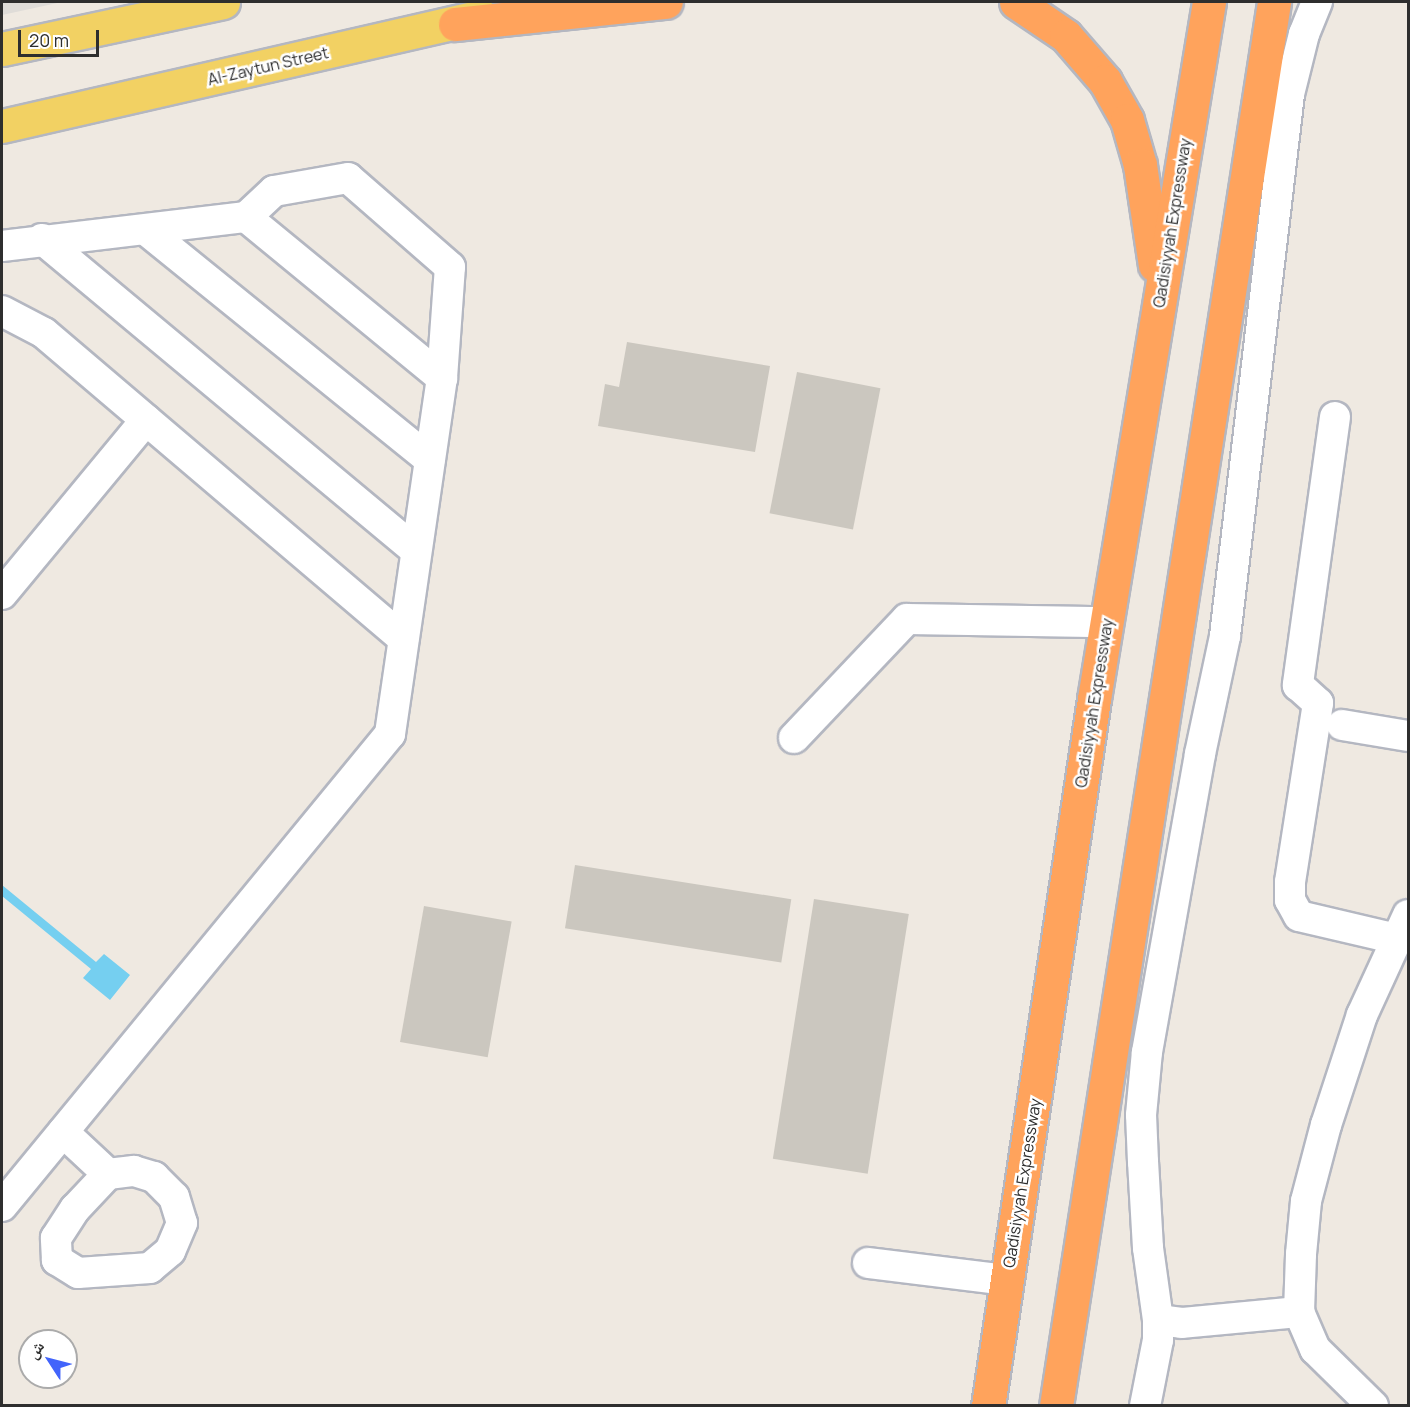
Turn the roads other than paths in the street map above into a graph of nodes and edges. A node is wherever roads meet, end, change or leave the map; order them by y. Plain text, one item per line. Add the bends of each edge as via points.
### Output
1 (223, 2) edge
2 (666, 2) edge
3 (1016, 2) edge
4 (1209, 2) edge
5 (1274, 2) edge
6 (1317, 2) edge
7 (523, 4) edge
8 (455, 24) junction
9 (2, 49) edge
10 (2, 126) edge
11 (246, 217) junction
12 (146, 230) junction
13 (42, 239) junction
14 (2, 246) edge
15 (1159, 304) junction
16 (2, 311) edge
17 (442, 378) junction
18 (1335, 417) dead end
19 (146, 420) junction
20 (430, 460) junction
21 (416, 551) junction
22 (2, 594) edge
23 (1107, 622) junction
24 (404, 639) junction
25 (1342, 725) dead end
26 (1408, 736) edge
27 (794, 738) dead end
28 (1403, 927) edge
29 (63, 1132) junction
30 (108, 1174) dead end
31 (2, 1206) edge
32 (868, 1263) dead end
33 (1007, 1280) junction
34 (1299, 1312) junction
35 (1158, 1320) junction
36 (988, 1406) edge
37 (1056, 1406) edge
38 (1145, 1406) edge
39 (1373, 1406) edge

1 - 9 main road
2 - 8 highway
3 - 15 highway via 1066,36 1105,81 1127,120 1140,165
4 - 15 highway, Qadisiyyah Expressway
5 - 37 highway
6 - 35 street via 1304,34 1289,94 1225,636 1147,1052 1142,1138 1148,1248
7 - 8 main road, Al-Zaytun Street
8 - 10 main road, Al-Zaytun Street
11 - 12 street
11 - 17 street
11 - 17 street via 274,191 348,178 450,267
12 - 13 street
12 - 20 street
13 - 14 street
13 - 21 street
15 - 23 highway, Qadisiyyah Expressway
16 - 19 street via 44,333
17 - 20 street
18 - 28 street via 1298,685 1318,703 1290,900 1299,916
19 - 22 street
19 - 24 street
20 - 21 street
21 - 24 street
23 - 27 street via 907,619
23 - 33 highway, Qadisiyyah Expressway
24 - 29 street via 390,734
25 - 26 street
28 - 34 street via 1362,1015 1323,1136 1306,1201
29 - 30 street
29 - 31 street
32 - 33 street
33 - 36 highway, Qadisiyyah Expressway
34 - 35 street via 1182,1323
34 - 39 street via 1315,1349
35 - 38 street

